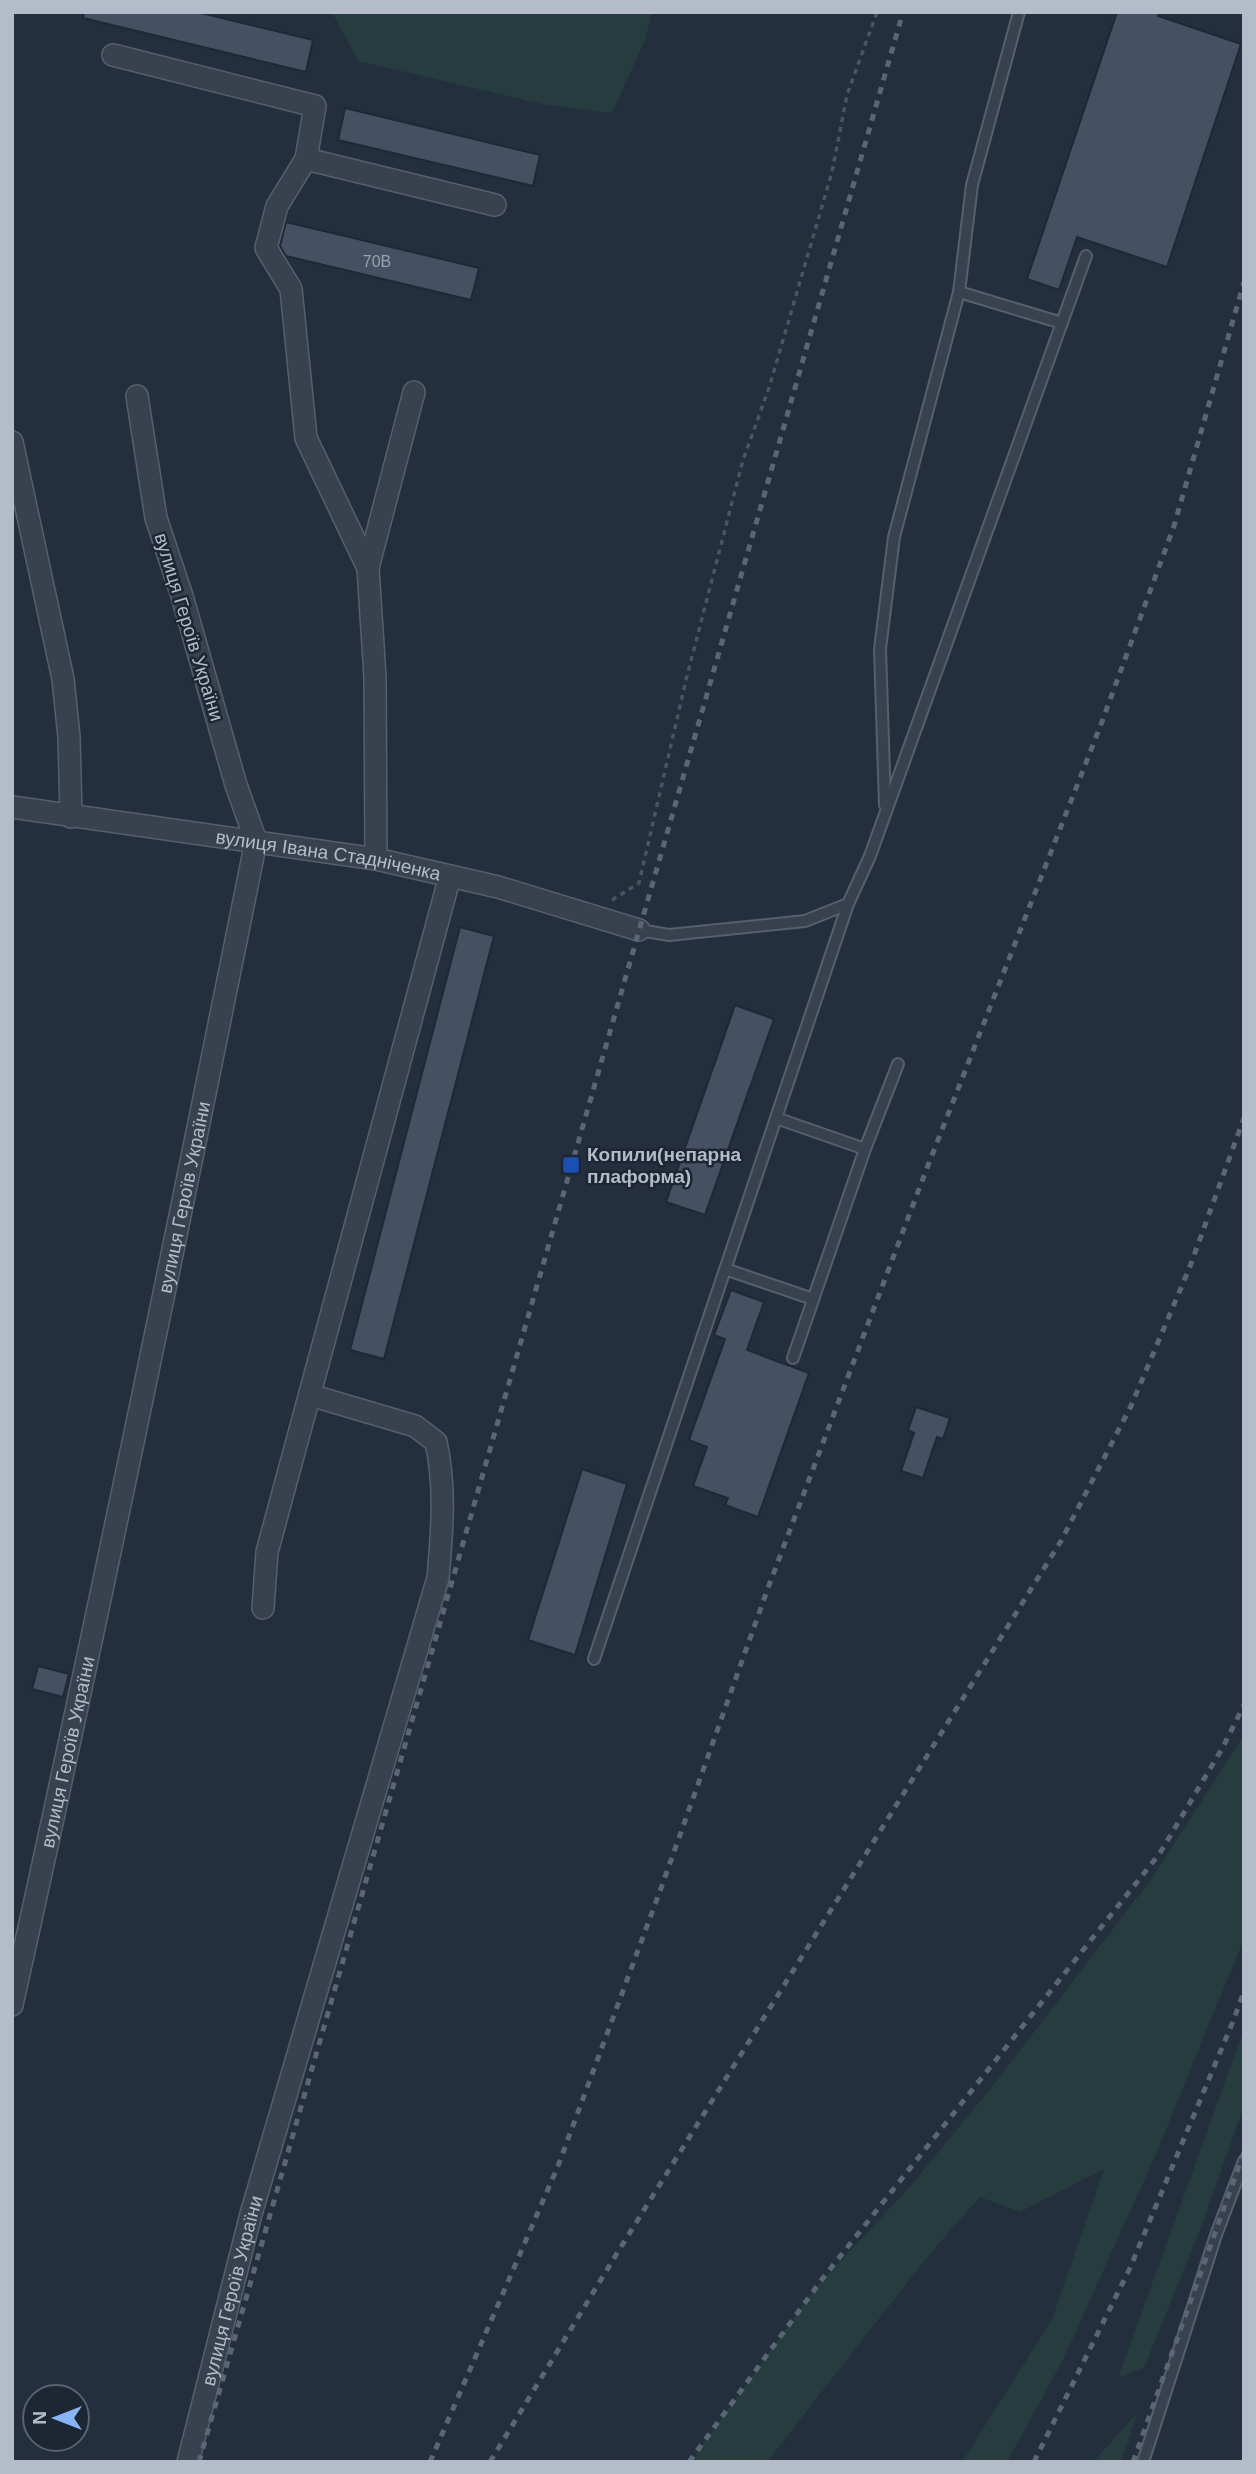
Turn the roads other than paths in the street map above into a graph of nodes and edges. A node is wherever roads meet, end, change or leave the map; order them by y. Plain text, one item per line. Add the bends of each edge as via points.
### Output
1 (1019, 12) edge
2 (113, 55) dead end
3 (306, 159) junction
4 (495, 205) dead end
5 (1086, 256) dead end
6 (959, 292) junction
7 (1062, 323) junction
8 (414, 392) dead end
9 (137, 396) dead end
10 (12, 442) edge
11 (368, 568) junction
12 (12, 807) edge
13 (886, 813) junction
14 (71, 817) junction
15 (256, 841) junction
16 (376, 859) junction
17 (450, 876) junction
18 (848, 904) junction
19 (639, 930) joint
20 (898, 1064) dead end
21 (776, 1118) junction
22 (866, 1149) junction
23 (725, 1269) junction
24 (813, 1300) junction
25 (793, 1358) dead end
26 (310, 1395) junction
27 (263, 1608) dead end
28 (594, 1659) dead end
29 (12, 2005) edge
30 (1244, 2161) edge
31 (188, 2462) edge
32 (1143, 2462) edge

1 - 6 lane via 972,185
2 - 3 street via 315,106
3 - 4 street
3 - 11 street via 277,206 267,248 291,289 306,438
5 - 7 lane
6 - 7 lane
6 - 13 lane via 894,537 880,649
7 - 13 lane
8 - 11 street
9 - 15 street, вулиця Героїв України via 156,518
10 - 14 street via 63,679
11 - 16 street via 375,677
12 - 14 street, вулиця Івана Стадніченка
13 - 18 lane
14 - 15 street, вулиця Івана Стадніченка
15 - 16 street, вулиця Івана Стадніченка
15 - 29 street, вулиця Героїв України via 114,1538
16 - 17 street, вулиця Івана Стадніченка
17 - 19 street, вулиця Івана Стадніченка
17 - 26 street
18 - 19 lane via 805,921 670,935
18 - 21 lane
20 - 22 lane
21 - 22 lane
21 - 23 lane
22 - 24 lane
23 - 24 lane
23 - 28 lane
24 - 25 lane
26 - 27 street via 267,1552
26 - 31 street, вулиця Героїв України via 415,1426 436,1442 443,1513 438,1578 251,2214
30 - 32 lane

